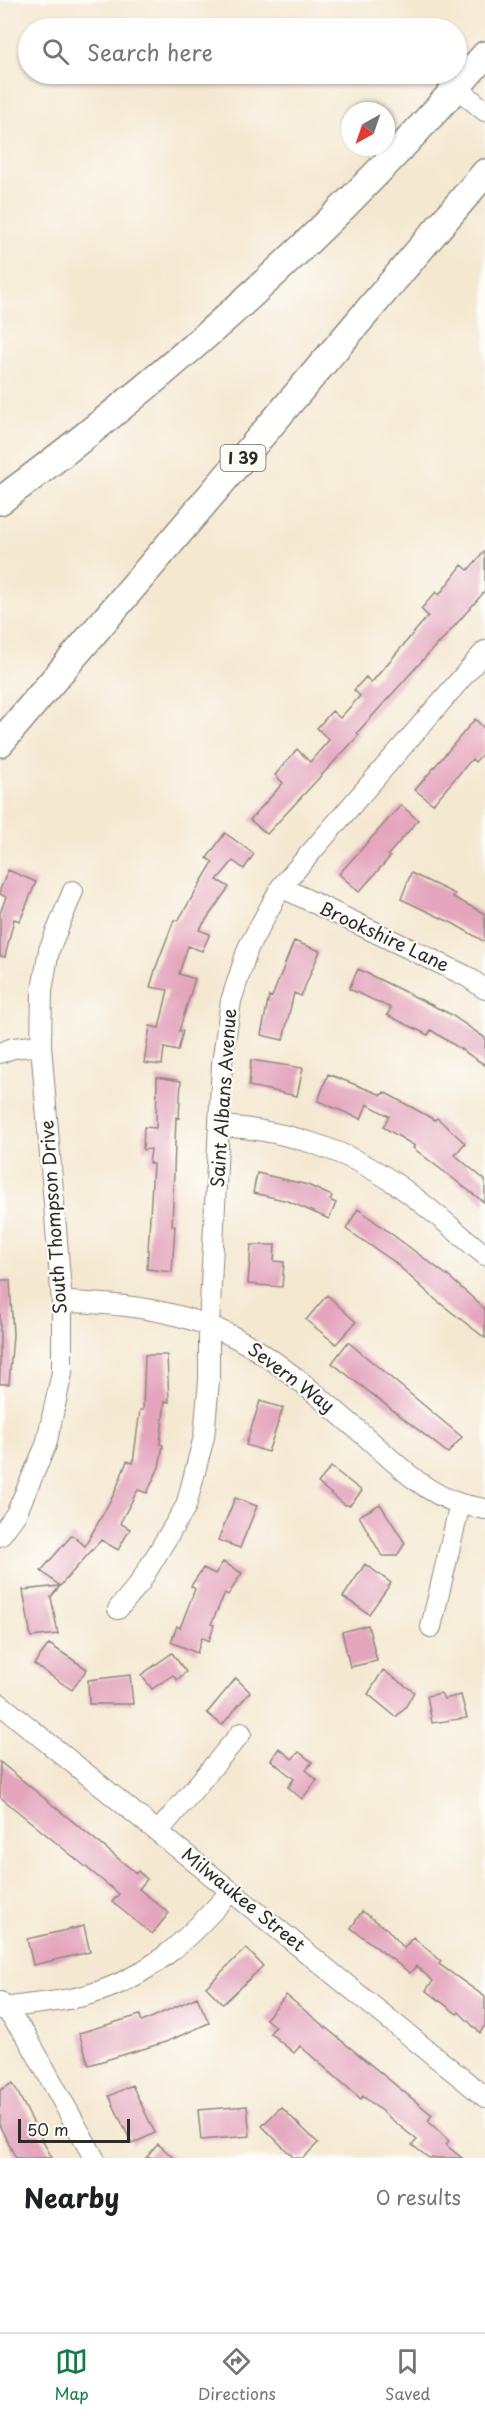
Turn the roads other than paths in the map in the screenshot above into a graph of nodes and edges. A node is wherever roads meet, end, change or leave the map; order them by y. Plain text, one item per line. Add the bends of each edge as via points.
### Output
1 (485, 55) edge
2 (467, 75) edge
3 (459, 84) edge
4 (456, 87) junction
5 (485, 111) edge
6 (485, 173) edge
7 (0, 501) edge
8 (485, 651) edge
9 (0, 744) edge
10 (281, 887) junction
11 (73, 891) dead end
12 (485, 989) edge
13 (41, 1045) junction
14 (0, 1053) edge
15 (221, 1126) junction
16 (485, 1256) edge
17 (62, 1302) junction
18 (209, 1326) junction
19 (460, 1504) junction
20 (485, 1509) edge
21 (0, 1536) edge
22 (118, 1609) dead end
23 (431, 1627) dead end
24 (0, 1704) edge
25 (241, 1733) dead end
26 (158, 1832) junction
27 (231, 1891) junction
28 (2, 2006) edge
29 (485, 2097) edge
30 (94, 2158) edge

1 - 2 highway
3 - 4 highway
4 - 5 street
4 - 7 highway via 368,182 230,317 137,396
6 - 9 highway, I 39
8 - 10 street, Saint Albans Avenue
10 - 12 street, Brookshire Lane via 466,976
10 - 15 street, Saint Albans Avenue via 248,948 231,1001 222,1063
11 - 13 street, South Thompson Drive via 49,950 42,990
13 - 14 street
13 - 17 street, South Thompson Drive
15 - 16 street via 288,1135 340,1152 398,1185
15 - 18 street, Saint Albans Avenue
17 - 18 street, Severn Way via 155,1310
17 - 21 street, South Thompson Drive via 62,1373 46,1445 16,1514
18 - 19 street, Severn Way via 247,1343 313,1392 425,1487
18 - 22 street, Saint Albans Avenue via 204,1437 186,1506 139,1584
19 - 20 street, Severn Way
19 - 23 street
24 - 26 street, Milwaukee Street
25 - 26 street
26 - 27 street, Milwaukee Street
27 - 28 street via 188,1938 124,1983 85,1996
27 - 29 street, Milwaukee Street
28 - 30 street via 43,2063

